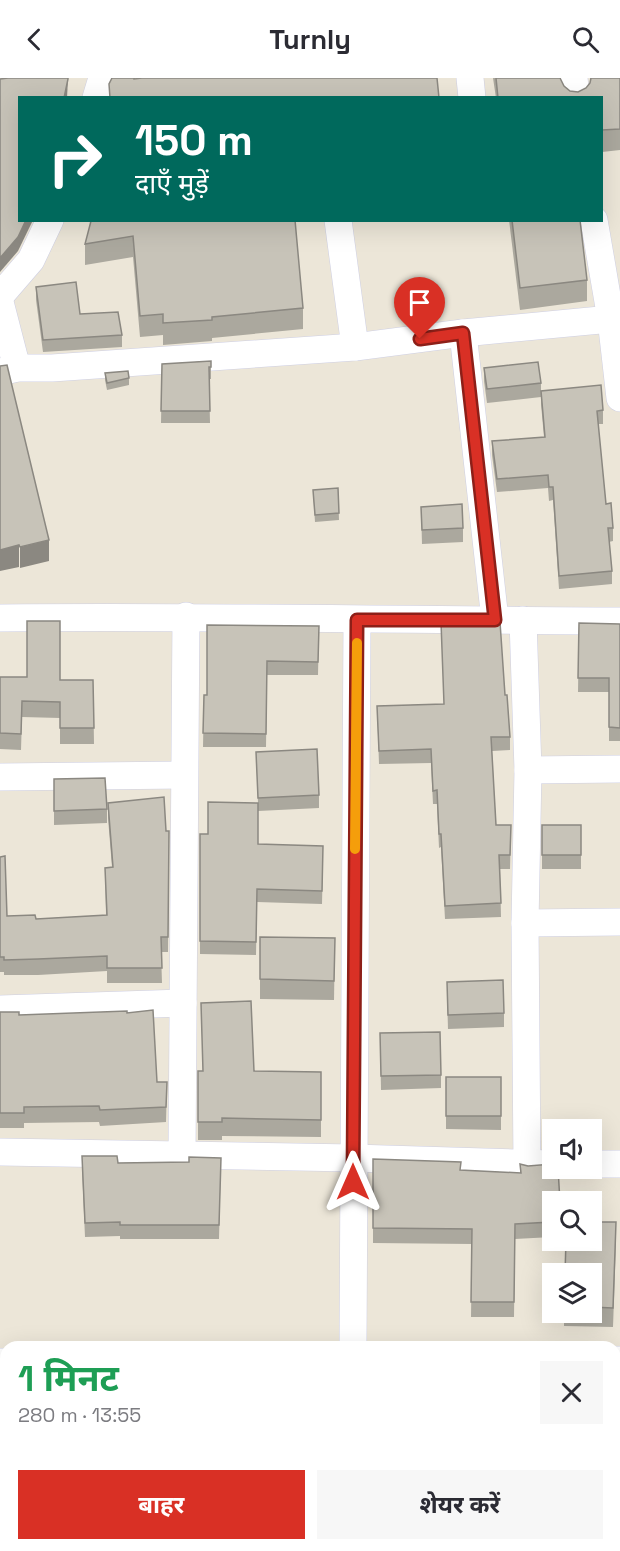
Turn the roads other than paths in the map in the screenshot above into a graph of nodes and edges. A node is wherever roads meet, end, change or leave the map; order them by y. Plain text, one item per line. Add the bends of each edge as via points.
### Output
1 (102, 78) edge
2 (470, 78) edge
3 (574, 78) edge
4 (97, 96) edge
5 (472, 96) edge
6 (576, 96) edge
7 (49, 222) edge
8 (338, 222) edge
9 (594, 222) edge
10 (0, 296) edge
11 (0, 302) edge
12 (611, 320) junction
13 (463, 333) junction
14 (355, 347) junction
15 (9, 370) edge
16 (620, 398) edge
17 (186, 616) junction
18 (0, 618) edge
19 (357, 620) junction
20 (495, 620) junction
21 (523, 620) junction
22 (620, 621) edge
23 (620, 769) edge
24 (528, 770) junction
25 (184, 775) junction
26 (0, 777) edge
27 (620, 922) edge
28 (525, 923) junction
29 (183, 1003) junction
30 (0, 1009) edge
31 (0, 1152) edge
32 (182, 1155) junction
33 (353, 1158) junction
34 (602, 1164) edge
35 (620, 1164) edge
36 (540, 1165) edge
37 (353, 1341) edge

1 - 4 street
2 - 5 street
3 - 6 street
7 - 10 street via 31,260
8 - 14 street
9 - 12 street
11 - 15 street
12 - 13 street
12 - 16 street
13 - 14 street
13 - 20 street
14 - 15 street
17 - 18 street
17 - 19 street
17 - 25 street
19 - 20 street
19 - 33 street
20 - 21 street
21 - 22 street
21 - 24 street
23 - 24 street
24 - 28 street
25 - 26 street
25 - 29 street
27 - 28 street
28 - 36 street
29 - 30 street
29 - 32 street
31 - 32 street
32 - 33 street
33 - 36 street
33 - 37 street
34 - 35 street

